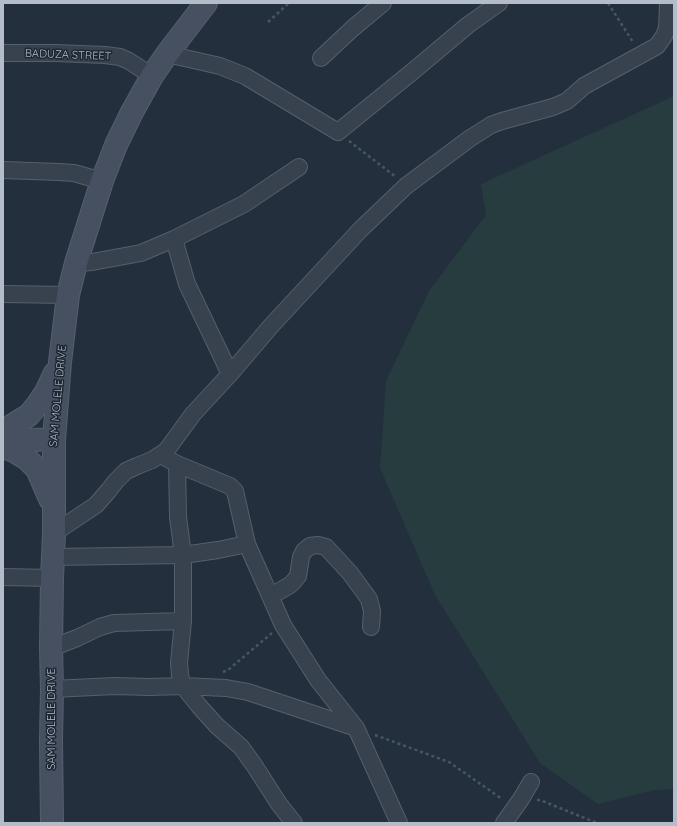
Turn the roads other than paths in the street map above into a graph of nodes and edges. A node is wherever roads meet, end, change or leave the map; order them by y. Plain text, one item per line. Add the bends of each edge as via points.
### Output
1 (206, 3) edge
2 (382, 3) edge
3 (499, 3) edge
4 (668, 3) edge
5 (3, 53) edge
6 (167, 54) junction
7 (321, 58) dead end
8 (152, 76) junction
9 (299, 167) dead end
10 (3, 170) edge
11 (102, 181) junction
12 (174, 239) junction
13 (76, 263) junction
14 (3, 294) edge
15 (68, 295) junction
16 (60, 362) junction
17 (230, 374) junction
18 (3, 431) edge
19 (3, 439) edge
20 (54, 440) junction
21 (3, 447) edge
22 (161, 455) junction
23 (177, 464) junction
24 (54, 510) junction
25 (54, 533) junction
26 (248, 544) junction
27 (183, 555) junction
28 (53, 567) junction
29 (3, 577) edge
30 (271, 596) junction
31 (183, 621) junction
32 (371, 627) dead end
33 (51, 648) junction
34 (183, 686) junction
35 (52, 690) junction
36 (356, 728) junction
37 (531, 782) dead end
38 (52, 823) edge
39 (294, 823) edge
40 (399, 823) edge
41 (504, 823) edge

1 - 6 street, SAM MOLELE DRIVE
2 - 7 street
3 - 6 street via 468,25 338,132 245,76 220,66
4 - 17 street via 667,28 657,46 584,86 567,101 502,120 491,126 469,139 406,186 360,230
5 - 8 street, BADUZA STREET via 120,57
6 - 8 street, SAM MOLELE DRIVE
8 - 11 street, SAM MOLELE DRIVE via 116,145
9 - 12 street via 244,204
10 - 11 street via 74,173
11 - 13 street, SAM MOLELE DRIVE
12 - 13 street via 141,253
12 - 17 street via 187,284
13 - 15 street, SAM MOLELE DRIVE
14 - 15 street
15 - 16 street, SAM MOLELE DRIVE
16 - 18 street via 46,392 29,415
16 - 20 street, SAM MOLELE DRIVE
17 - 22 street via 193,414
19 - 20 street
20 - 24 street, SAM MOLELE DRIVE
21 - 24 street via 27,459 37,469
22 - 23 street
22 - 25 street via 126,471 96,504
23 - 26 street via 220,481 235,491
23 - 27 street via 178,517
24 - 25 street, SAM MOLELE DRIVE
25 - 28 street, SAM MOLELE DRIVE
26 - 27 street
26 - 30 street
27 - 28 street
27 - 31 street
28 - 29 street
28 - 33 street, SAM MOLELE DRIVE
30 - 32 street via 290,585 298,576 304,551 310,546 326,547 350,573 368,599 372,611
30 - 36 street via 283,625 318,680
31 - 33 street via 114,623
31 - 34 street via 179,663
33 - 35 street, SAM MOLELE DRIVE
34 - 35 street via 115,686
34 - 36 street via 248,692
34 - 39 street via 217,726 241,747
35 - 38 street, SAM MOLELE DRIVE
36 - 40 street
37 - 41 street

